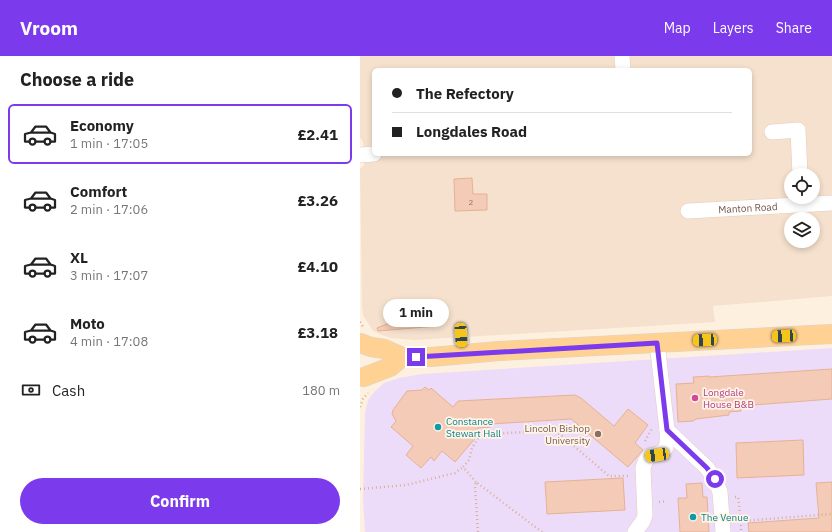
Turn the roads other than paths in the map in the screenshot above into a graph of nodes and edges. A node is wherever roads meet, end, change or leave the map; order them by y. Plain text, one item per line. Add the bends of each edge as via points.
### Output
1 (622, 56) edge
2 (623, 68) edge
3 (772, 132) dead end
4 (372, 154) edge
5 (360, 155) edge
6 (800, 168) edge
7 (820, 202) edge
8 (832, 202) edge
9 (784, 203) edge
10 (688, 211) dead end
11 (832, 334) edge
12 (461, 335) dead end
13 (657, 343) junction
14 (360, 344) edge
15 (463, 354) junction
16 (402, 357) junction
17 (362, 380) edge
18 (667, 430) junction
19 (635, 532) edge
20 (723, 532) edge

1 - 2 street
3 - 6 street via 798,130
4 - 5 street
7 - 8 street, Manton Road
9 - 10 street, Manton Road
11 - 13 main road
12 - 15 street
13 - 15 main road
13 - 18 street
14 - 16 main road via 384,349
14 - 17 main road via 366,361
15 - 16 main road
16 - 17 main road via 390,367
18 - 19 street via 668,443 663,451 649,456 644,462 645,515
18 - 20 street via 715,479 720,492

